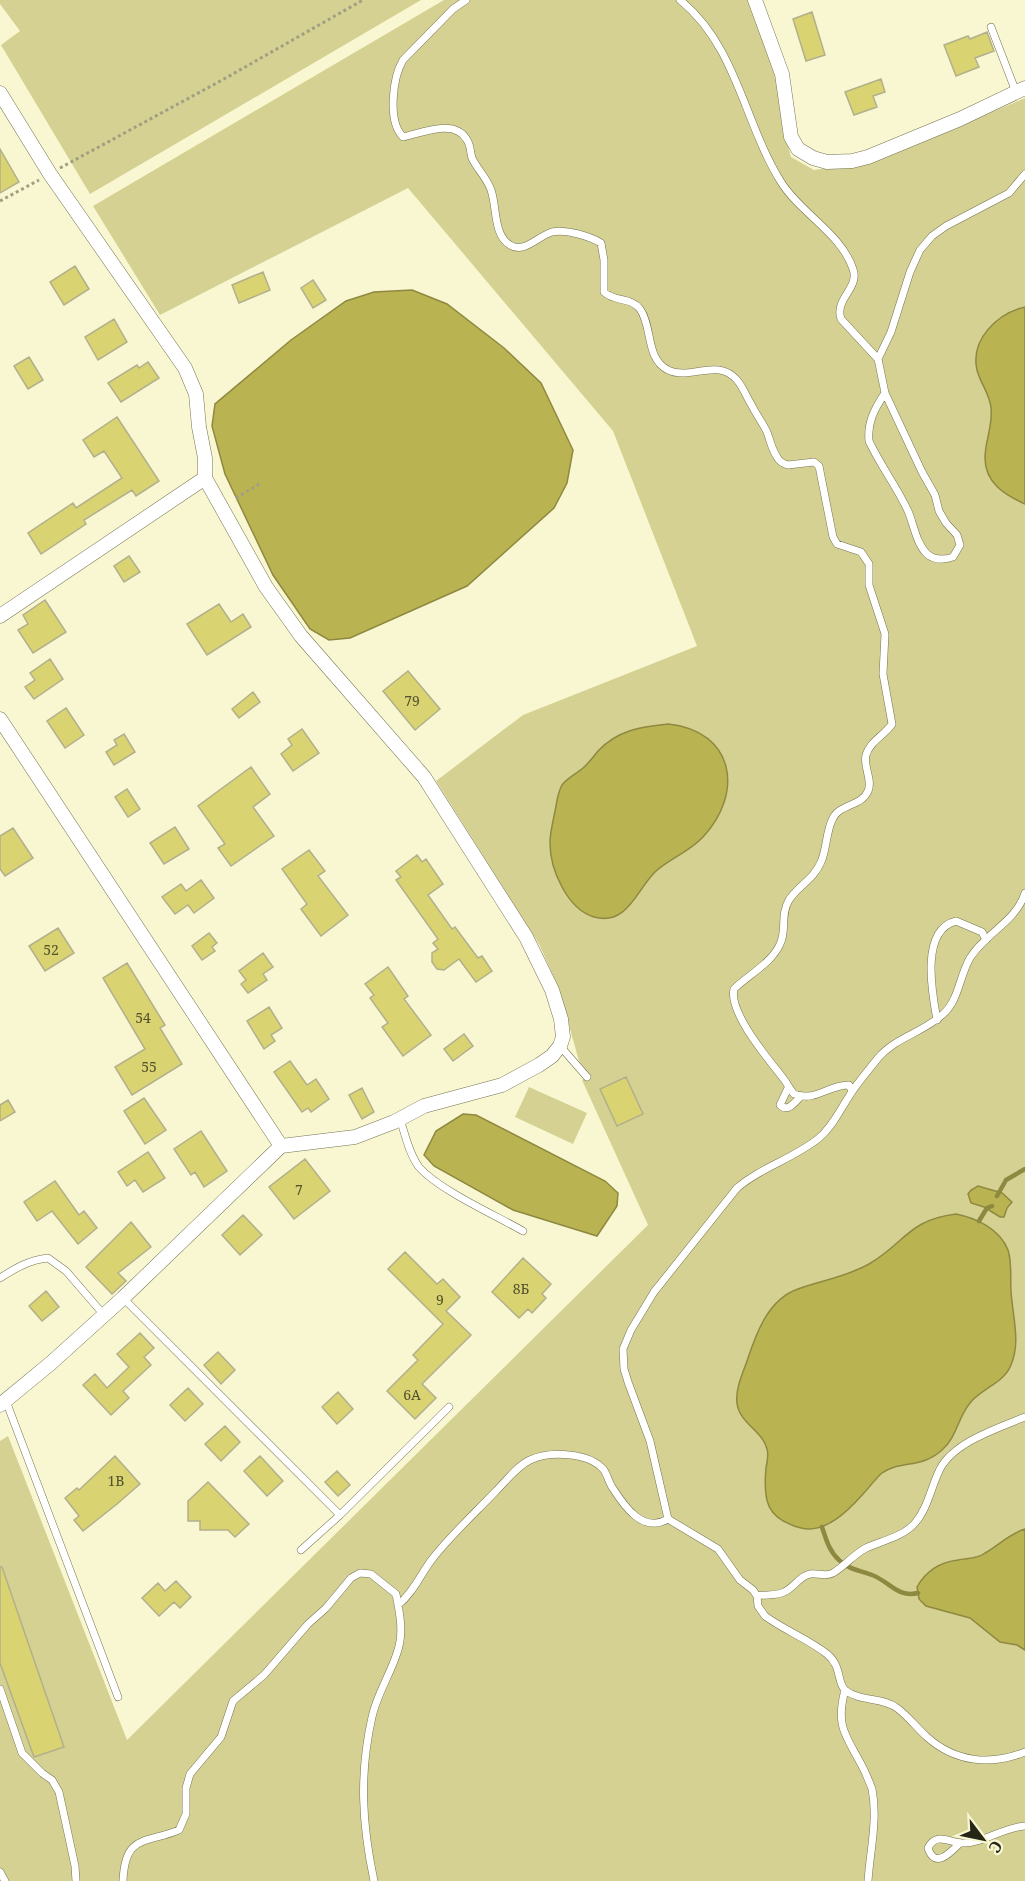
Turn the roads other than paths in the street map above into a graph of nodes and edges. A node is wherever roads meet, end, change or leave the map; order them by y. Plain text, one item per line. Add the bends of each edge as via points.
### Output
1 (466, 0) edge
2 (680, 0) edge
3 (755, 0) edge
4 (991, 27) dead end
5 (1021, 90) edge
6 (0, 93) edge
7 (1025, 174) edge
8 (878, 359) junction
9 (885, 393) junction
10 (205, 478) junction
11 (0, 616) edge
12 (0, 719) edge
13 (1025, 893) edge
14 (986, 940) junction
15 (937, 1020) junction
16 (560, 1047) junction
17 (587, 1077) dead end
18 (788, 1088) junction
19 (852, 1091) junction
20 (801, 1096) junction
21 (400, 1119) junction
22 (281, 1146) junction
23 (523, 1231) dead end
24 (0, 1278) edge
25 (123, 1298) junction
26 (104, 1315) junction
27 (3, 1403) edge
28 (449, 1407) dead end
29 (1025, 1418) edge
30 (340, 1515) junction
31 (668, 1519) junction
32 (301, 1550) dead end
33 (757, 1596) junction
34 (398, 1605) junction
35 (0, 1689) edge
36 (845, 1690) junction
37 (118, 1697) dead end
38 (1025, 1752) edge
39 (1025, 1826) edge
40 (960, 1843) dead end
41 (0, 1872) edge
42 (5, 1881) edge
43 (76, 1881) edge
44 (123, 1881) edge
45 (374, 1881) edge
46 (868, 1881) edge

1 - 18 lane via 398,68 393,99 400,133 403,136 446,128 462,133 490,187 499,230 512,246 523,248 552,232 601,243 604,292 638,306 652,349 665,368 681,373 714,369 736,379 777,458 788,465 814,462 819,466 833,537 837,544 861,552 869,564 870,585 885,634 883,674 892,724 866,756 868,793 832,818 815,873 787,903 783,911 784,933 775,954 734,989 733,995 735,1006 762,1053
2 - 8 lane via 700,20 734,73 751,123 779,180 849,260 854,279 838,312 850,331
3 - 5 street via 782,74 791,137 798,149 813,158 827,162 868,157
4 - 5 lane
6 - 10 street via 50,174 185,368 196,394
7 - 8 lane via 1009,192 946,226 920,250
8 - 9 lane
9 - 9 lane via 935,495 939,511 957,535 960,545 953,557 936,559 921,547 908,510 869,441 872,415
10 - 11 street
10 - 16 street via 266,587 301,636 424,777 526,937 552,990 561,1019
12 - 22 street
13 - 14 lane via 1011,918
14 - 15 lane via 970,959 952,1004
14 - 15 lane via 982,932 956,921 941,930 931,962 930,981
15 - 19 lane via 893,1043
16 - 17 lane
16 - 21 street via 539,1065 502,1085 424,1106
18 - 20 lane
18 - 20 lane via 780,1106 783,1108
19 - 20 lane via 849,1085 839,1085 816,1096
19 - 31 lane via 821,1137 737,1188 654,1292 626,1340 624,1369 650,1441
21 - 22 street via 355,1137
21 - 23 lane via 418,1166 436,1181
22 - 25 street
24 - 26 lane via 21,1264 48,1258 66,1271
25 - 26 street
25 - 30 lane
26 - 27 street
27 - 37 lane
28 - 30 lane
29 - 33 lane via 997,1428 952,1454 940,1470 926,1506 914,1525 905,1531 866,1548 832,1574 811,1574 783,1593
30 - 32 lane
31 - 33 lane via 718,1549
31 - 34 lane via 659,1524 641,1520 621,1500 604,1471 591,1461 559,1455 538,1457 519,1468 474,1514 433,1558
33 - 36 lane via 765,1616 832,1659
34 - 44 lane via 396,1594 371,1574 360,1573 351,1578 264,1675 233,1701 221,1737 190,1774 186,1814 179,1830 147,1839 131,1849
34 - 45 lane via 402,1628 398,1652 378,1695 364,1770 364,1825
35 - 43 lane via 22,1753 52,1780 59,1792
36 - 38 lane via 896,1707 954,1755 986,1761
36 - 46 lane via 840,1720 871,1785 874,1805
39 - 40 lane
41 - 42 lane

